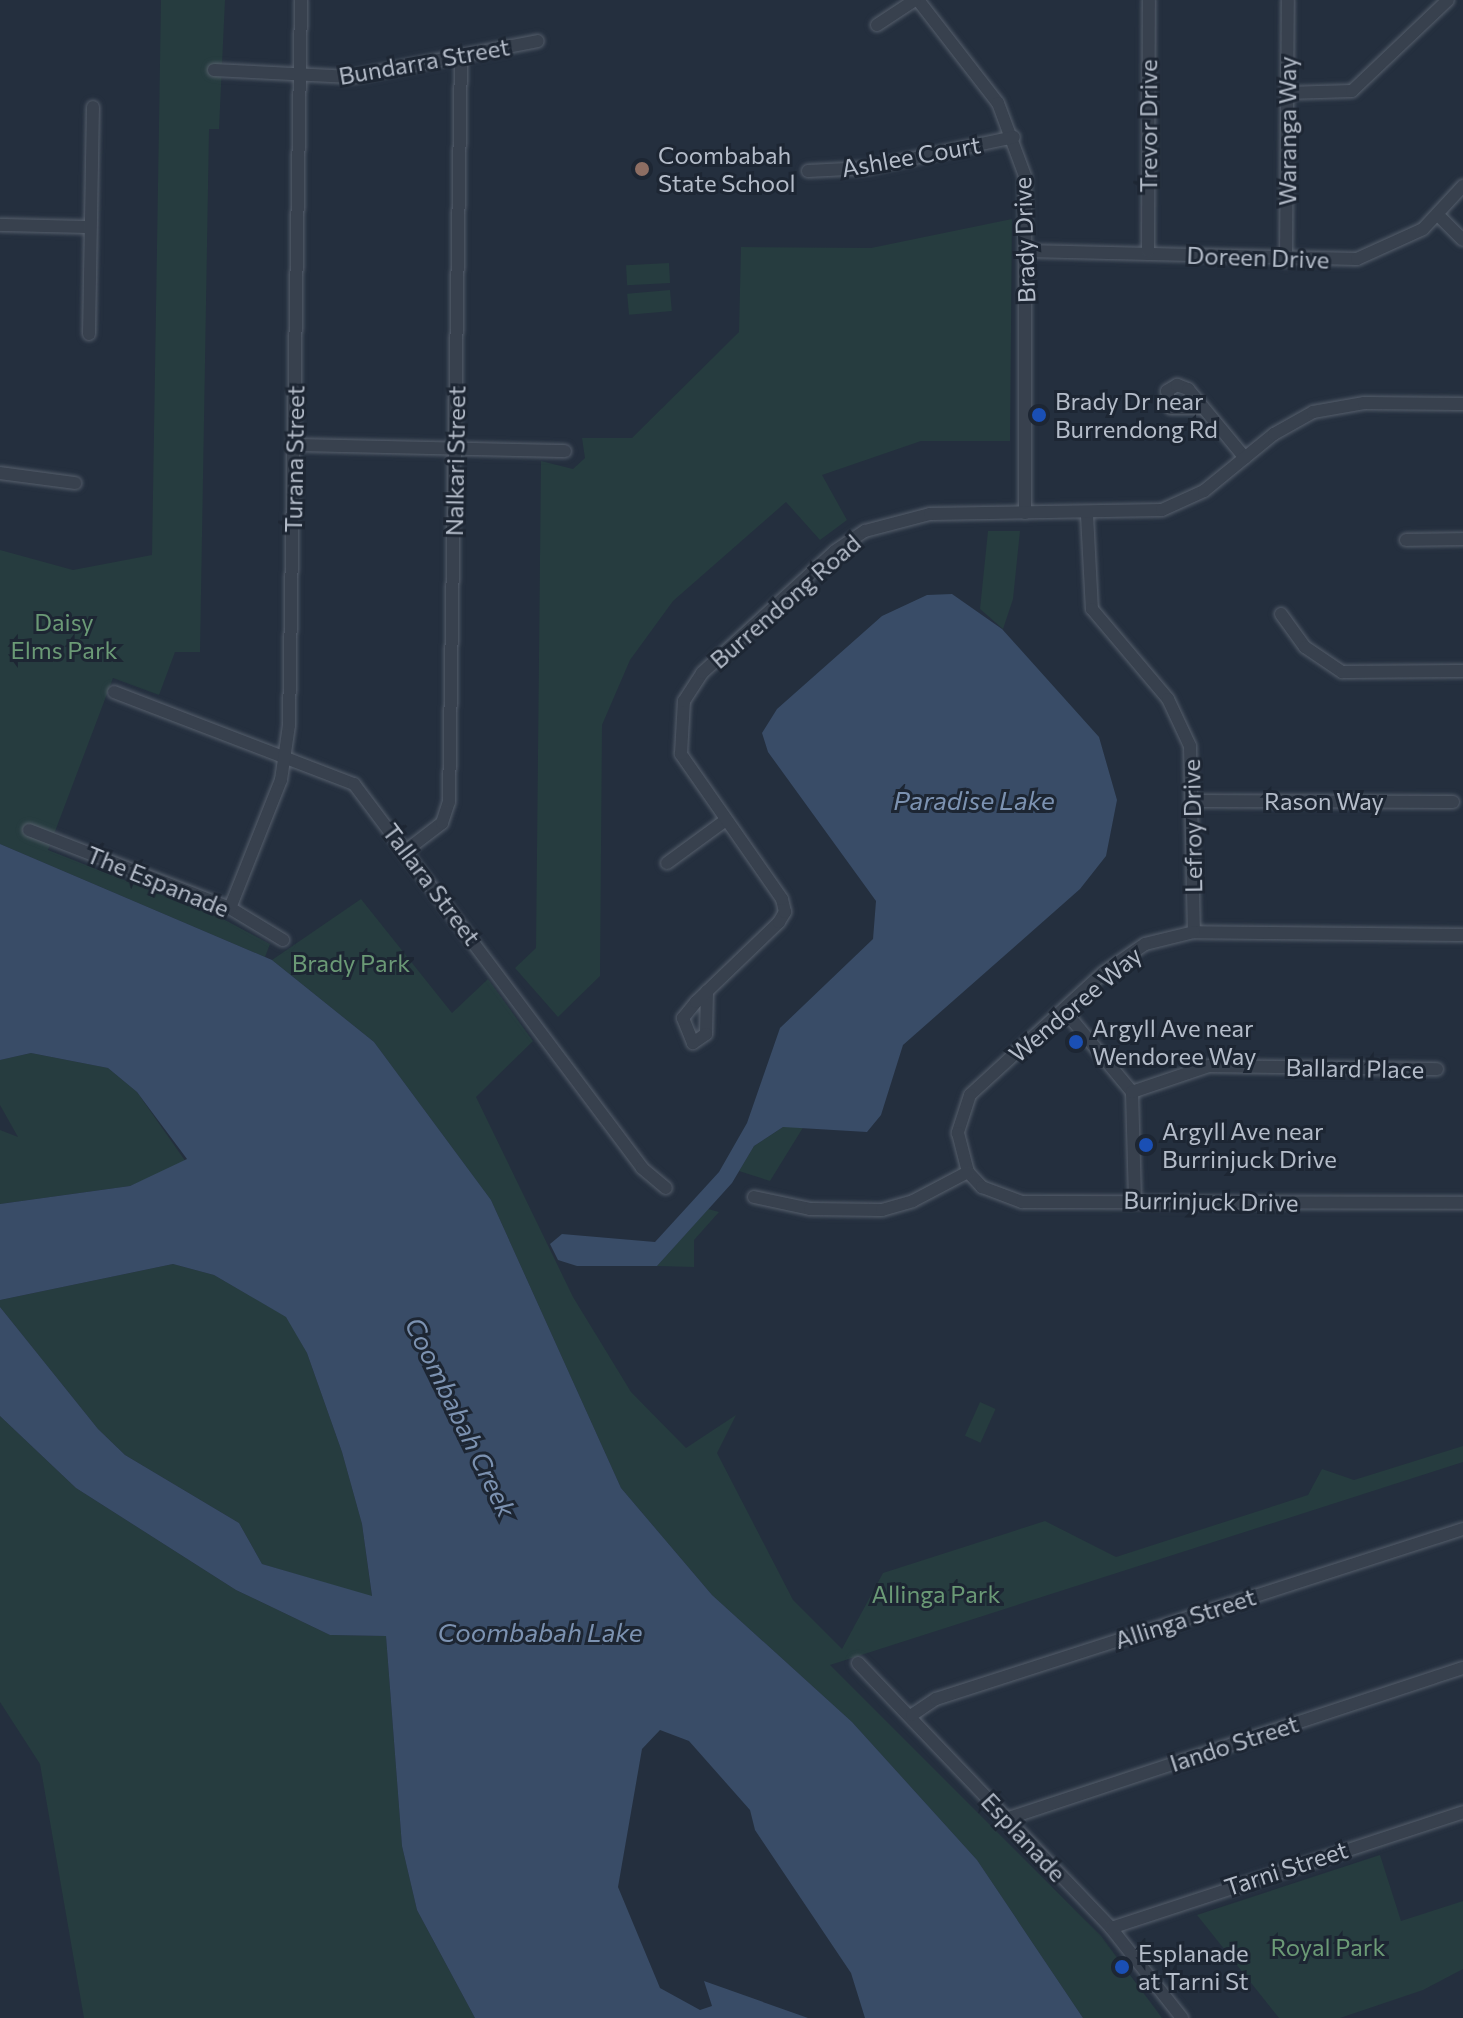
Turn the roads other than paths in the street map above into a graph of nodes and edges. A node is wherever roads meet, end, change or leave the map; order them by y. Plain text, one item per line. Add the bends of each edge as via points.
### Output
1 (301, 0) edge
2 (916, 0) edge
3 (1149, 0) edge
4 (1288, 0) edge
5 (1448, 0) edge
6 (877, 25) dead end
7 (538, 41) dead end
8 (461, 56) junction
9 (214, 70) dead end
10 (299, 74) junction
11 (1287, 93) junction
12 (93, 107) dead end
13 (1014, 137) junction
14 (808, 171) dead end
15 (1463, 186) edge
16 (1438, 215) junction
17 (0, 225) edge
18 (90, 227) junction
19 (1463, 240) edge
20 (1027, 251) junction
21 (1148, 251) junction
22 (1286, 261) junction
23 (89, 334) dead end
24 (1463, 404) edge
25 (1203, 408) dead end
26 (294, 445) junction
27 (456, 447) junction
28 (565, 451) dead end
29 (1245, 458) junction
30 (0, 473) edge
31 (75, 483) dead end
32 (1025, 513) junction
33 (1087, 515) junction
34 (1463, 539) edge
35 (1406, 540) dead end
36 (1281, 614) dead end
37 (1463, 671) edge
38 (114, 692) dead end
39 (286, 756) junction
40 (1194, 801) junction
41 (1453, 802) dead end
42 (726, 820) junction
43 (29, 830) dead end
44 (408, 849) junction
45 (667, 863) dead end
46 (230, 908) junction
47 (1194, 932) junction
48 (1463, 935) edge
49 (283, 940) dead end
50 (707, 991) dead end
51 (1064, 1010) junction
52 (1437, 1069) dead end
53 (1132, 1092) junction
54 (968, 1172) junction
55 (666, 1188) dead end
56 (754, 1197) dead end
57 (1135, 1201) junction
58 (1463, 1203) edge
59 (1463, 1529) edge
60 (858, 1663) dead end
61 (1463, 1668) edge
62 (912, 1715) junction
63 (1463, 1812) edge
64 (1006, 1819) junction
65 (1111, 1928) junction
66 (1182, 2018) edge

1 - 10 street, Turana Street
2 - 6 street
2 - 13 street, Brady Drive via 986,84
3 - 21 street, Trevor Drive
4 - 11 street, Waranga Way
5 - 11 street via 1352,91
7 - 8 street, Bundarra Street
8 - 10 street, Bundarra Street via 351,77
8 - 27 street, Nalkari Street
9 - 10 street, Bundarra Street
10 - 26 street, Turana Street
11 - 22 street, Waranga Way
12 - 18 street
13 - 14 street, Ashlee Court via 867,168
13 - 20 street, Brady Drive via 1027,189
15 - 16 street, Doreen Drive
16 - 19 street
16 - 22 street, Doreen Drive via 1388,249 1357,259
17 - 18 street
18 - 23 street
20 - 21 street, Doreen Drive
20 - 32 street, Brady Drive
21 - 22 street, Doreen Drive
24 - 29 street, Burrendong Road via 1328,407 1289,423
25 - 29 street
26 - 27 street
26 - 39 street, Turana Street
27 - 28 street
27 - 44 street, Nalkari Street via 449,802 442,823
29 - 33 street, Burrendong Road via 1178,505 1148,513
30 - 31 street
32 - 33 street, Burrendong Road
32 - 42 street, Burrendong Road via 930,514 865,531 702,673 679,717 681,754
33 - 40 street, Lefroy Drive via 1088,600 1176,711 1192,756
34 - 35 street
36 - 37 street via 1305,647 1342,672
38 - 39 street, Tallara Street
39 - 44 street, Tallara Street via 342,775
39 - 46 street, Turana Street
40 - 41 street, Rason Way
40 - 47 street, Lefroy Drive
42 - 45 street
42 - 50 street, Burrendong Road via 782,899 785,912
43 - 46 street, The Espanade
44 - 55 street, Tallara Street via 642,1168
46 - 49 street, The Espanade
47 - 48 street, Wendoree Way
47 - 51 street, Wendoree Way via 1132,950
51 - 53 street
51 - 54 street, Wendoree Way via 970,1095 958,1133
52 - 53 street, Ballard Place via 1209,1066
53 - 57 street
54 - 56 street via 882,1210 810,1209
54 - 57 street, Burrinjuck Drive via 1000,1198 1022,1202
57 - 58 street, Burrinjuck Drive
59 - 62 street, Allinga Street via 936,1699
60 - 62 street, Esplanade
61 - 64 street, Iando Street
62 - 64 street, Esplanade
63 - 65 street, Tarni Street
64 - 65 street, Esplanade
65 - 66 street, Esplanade

